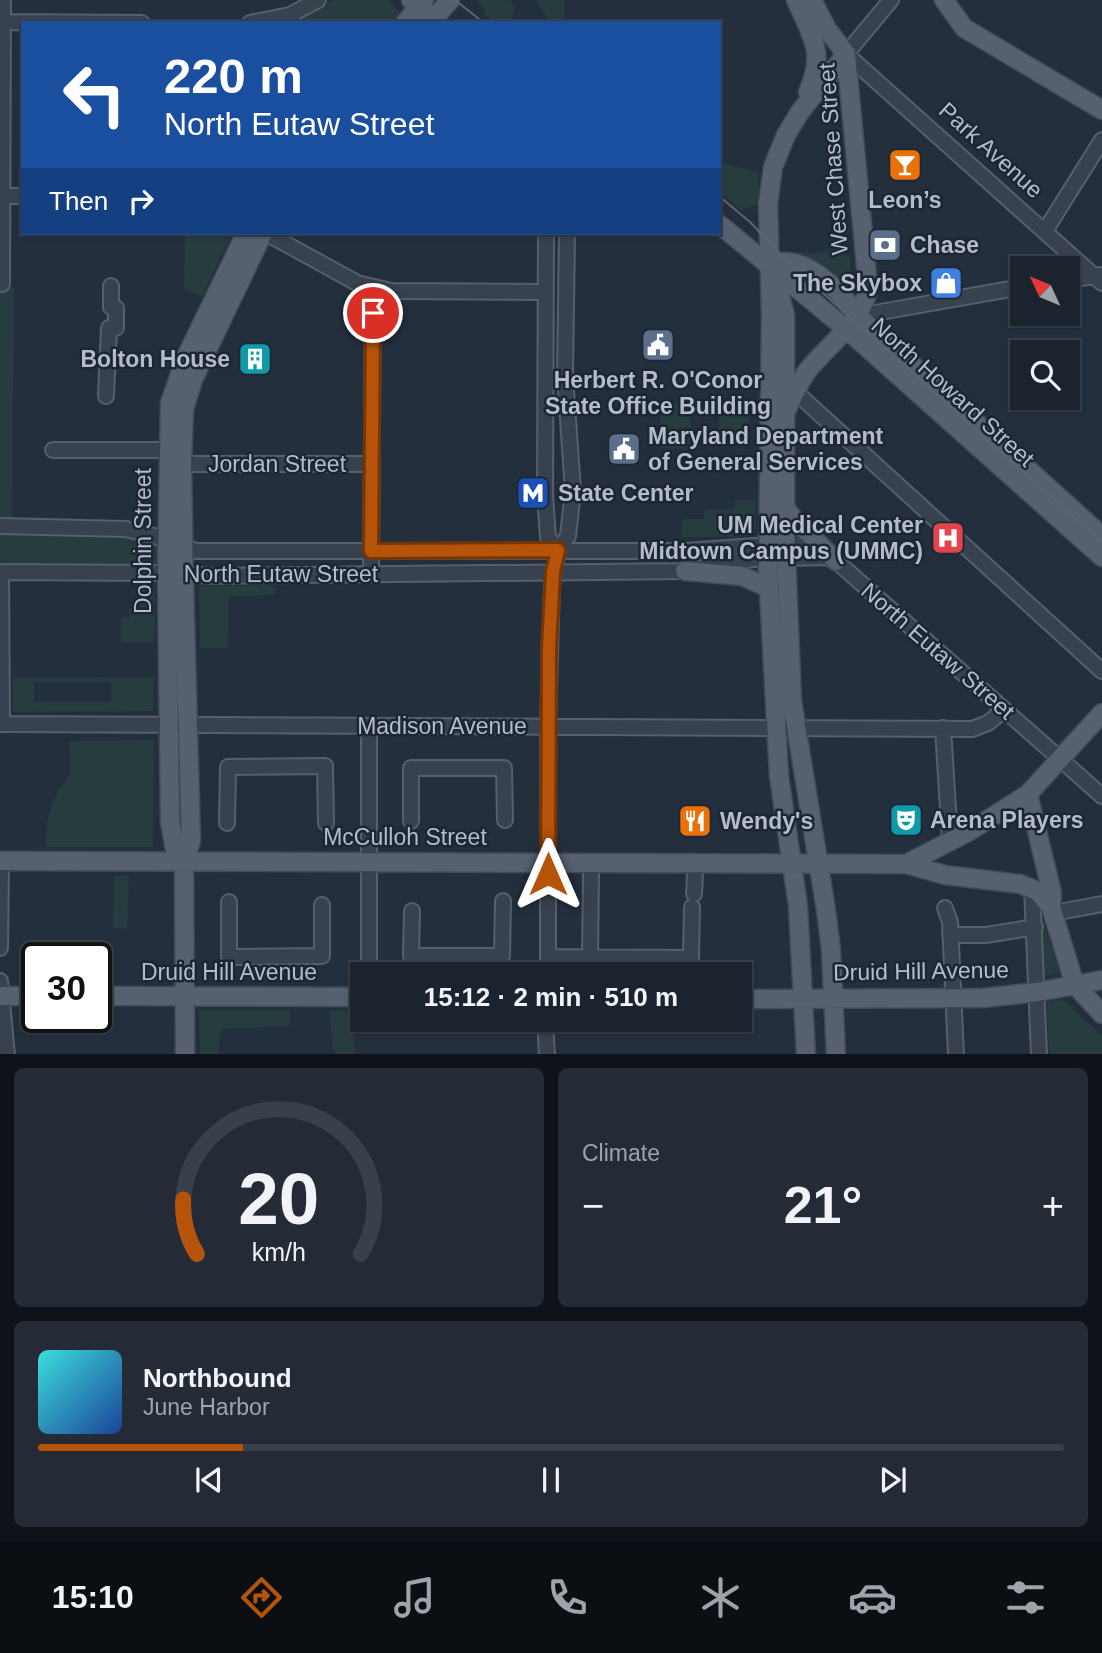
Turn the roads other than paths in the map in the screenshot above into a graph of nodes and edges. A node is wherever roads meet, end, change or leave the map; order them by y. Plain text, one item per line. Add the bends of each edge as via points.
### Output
1 (4, 0) edge
2 (318, 0) edge
3 (450, 0) edge
4 (796, 0) edge
5 (812, 0) edge
6 (891, 0) edge
7 (944, 0) edge
8 (418, 2) edge
9 (260, 21) edge
10 (406, 21) edge
11 (434, 21) edge
12 (2, 22) edge
13 (21, 22) edge
14 (846, 54) junction
15 (1102, 110) edge
16 (800, 112) junction
17 (1102, 140) edge
18 (1, 196) edge
19 (21, 196) edge
20 (721, 226) edge
21 (1045, 231) junction
22 (245, 235) edge
23 (264, 235) edge
24 (269, 235) edge
25 (546, 235) edge
26 (567, 235) edge
27 (770, 265) junction
28 (1099, 278) edge
29 (1080, 279) edge
30 (2, 285) edge
31 (111, 286) dead end
32 (373, 288) junction
33 (1010, 289) edge
34 (545, 292) junction
35 (871, 294) junction
36 (897, 309) junction
37 (852, 322) junction
38 (790, 387) junction
39 (106, 396) dead end
40 (53, 450) dead end
41 (168, 450) junction
42 (182, 464) junction
43 (372, 464) junction
44 (784, 506) junction
45 (0, 526) edge
46 (1102, 536) edge
47 (175, 543) junction
48 (820, 543) junction
49 (558, 550) junction
50 (371, 551) junction
51 (776, 551) junction
52 (1102, 557) edge
53 (836, 562) junction
54 (685, 571) junction
55 (0, 572) edge
56 (553, 572) junction
57 (175, 573) junction
58 (371, 574) junction
59 (769, 588) junction
60 (1102, 671) edge
61 (1004, 709) junction
62 (1102, 713) edge
63 (1, 724) edge
64 (178, 725) junction
65 (369, 726) junction
66 (548, 727) junction
67 (776, 728) junction
68 (796, 728) junction
69 (943, 729) junction
70 (1061, 760) junction
71 (1028, 794) junction
72 (1102, 796) edge
73 (505, 820) dead end
74 (411, 821) dead end
75 (228, 823) dead end
76 (327, 823) dead end
77 (950, 841) junction
78 (1, 861) edge
79 (184, 862) junction
80 (369, 862) junction
81 (548, 862) junction
82 (792, 862) junction
83 (819, 862) junction
84 (906, 864) junction
85 (591, 873) dead end
86 (695, 874) dead end
87 (1032, 888) junction
88 (503, 901) dead end
89 (229, 902) dead end
90 (1102, 904) edge
91 (322, 905) dead end
92 (945, 908) dead end
93 (1052, 910) junction
94 (412, 911) dead end
95 (1035, 927) junction
96 (950, 935) junction
97 (0, 948) edge
98 (548, 957) junction
99 (590, 957) junction
100 (369, 962) edge
101 (548, 962) edge
102 (1102, 980) edge
103 (1075, 985) junction
104 (1, 991) edge
105 (1037, 992) junction
106 (21, 994) edge
107 (112, 996) edge
108 (184, 996) junction
109 (350, 997) edge
110 (834, 998) junction
111 (953, 998) junction
112 (752, 999) edge
113 (804, 999) junction
114 (1102, 1014) edge
115 (546, 1032) edge
116 (7, 1054) edge
117 (185, 1054) edge
118 (547, 1054) edge
119 (806, 1054) edge
120 (836, 1054) edge
121 (957, 1054) edge
122 (1040, 1054) edge

1 - 12 street
2 - 9 street via 290,15
3 - 11 main road
4 - 16 main road via 817,52 816,72
5 - 14 main road
6 - 14 street, West Chase Street
7 - 15 main road via 964,28
8 - 10 main road
8 - 11 main road
12 - 13 street
12 - 18 street
14 - 16 main road
14 - 21 street, Park Avenue
14 - 35 main road, West Chase Street
16 - 27 main road via 773,167 768,204
17 - 21 street
18 - 19 street
18 - 30 street
20 - 27 main road, North Howard Street
21 - 28 street, Park Avenue
22 - 41 main road, Dolphin Street via 178,374 170,403
23 - 42 main road, Dolphin Street via 192,380 184,409
24 - 32 street
25 - 34 street
26 - 49 street via 565,376 573,491 568,536
27 - 37 main road, North Howard Street via 790,284
27 - 37 main road, North Howard Street via 787,261 819,275 834,286
27 - 38 main road via 785,315
27 - 51 main road
28 - 29 street
31 - 39 street via 116,328 109,328
32 - 34 street
32 - 43 street
33 - 36 street
34 - 49 street via 545,495 548,538
35 - 36 street
35 - 37 main road, West Chase Street
36 - 37 street
37 - 38 main road
37 - 46 main road, North Howard Street
37 - 52 main road, North Howard Street
38 - 44 main road via 783,426
38 - 60 street
40 - 41 street
41 - 47 main road, Dolphin Street
42 - 43 street, Jordan Street
42 - 47 main road, Dolphin Street
43 - 50 street
44 - 48 main road
44 - 51 main road
45 - 47 street, North Eutaw Street via 126,529
47 - 50 street, North Eutaw Street via 200,551
47 - 57 main road, Dolphin Street
48 - 51 street, North Eutaw Street
48 - 53 main road
49 - 50 street, North Eutaw Street
49 - 51 street, North Eutaw Street
49 - 56 street
50 - 58 street
51 - 53 street, North Eutaw Street
51 - 54 street, North Eutaw Street
51 - 59 main road
51 - 68 main road
53 - 61 street, North Eutaw Street
54 - 56 street, North Eutaw Street
54 - 59 main road via 741,576
55 - 57 street, North Eutaw Street
55 - 63 street
56 - 58 street, North Eutaw Street
56 - 66 street
57 - 58 street, North Eutaw Street
57 - 64 main road, Dolphin Street
59 - 67 main road
61 - 69 street, Madison Avenue via 979,727
61 - 70 street, North Eutaw Street
62 - 70 main road
63 - 64 street, Madison Avenue
64 - 65 street, Madison Avenue
64 - 79 main road, Dolphin Street via 191,841
65 - 66 street, Madison Avenue
65 - 80 street
66 - 67 street, Madison Avenue
66 - 81 street
67 - 68 street, Madison Avenue
67 - 82 main road
68 - 69 street, Madison Avenue
68 - 83 main road
69 - 77 street
70 - 71 main road
70 - 72 street, North Eutaw Street
71 - 77 main road
71 - 93 main road
73 - 74 street via 504,768 411,768
75 - 76 street via 228,767 325,766
77 - 84 main road
78 - 79 main road, McCulloh Street
78 - 97 street
79 - 80 main road, McCulloh Street
79 - 108 main road, Dolphin Street
80 - 81 main road, McCulloh Street
80 - 100 street
81 - 82 main road, McCulloh Street
81 - 98 street
82 - 83 main road, McCulloh Street
82 - 113 main road
83 - 84 main road, McCulloh Street
83 - 110 main road
84 - 87 main road, McCulloh Street via 945,875
85 - 99 street
86 - 99 street via 691,958
87 - 93 main road
87 - 95 street
88 - 94 street via 502,956 411,956
89 - 91 street via 229,957 322,956
90 - 93 street
92 - 96 street
93 - 103 main road
95 - 96 street
95 - 105 street
96 - 111 street
98 - 99 street
98 - 101 street
102 - 103 main road, Druid Hill Avenue
103 - 105 main road, Druid Hill Avenue
103 - 114 main road
104 - 106 main road
104 - 116 street
105 - 111 main road, Druid Hill Avenue
105 - 122 street
107 - 108 main road, Druid Hill Avenue
108 - 109 main road, Druid Hill Avenue
108 - 117 main road, Dolphin Street
110 - 111 main road, Druid Hill Avenue
110 - 113 main road, Druid Hill Avenue
110 - 120 main road
111 - 121 street
112 - 113 main road, Druid Hill Avenue
113 - 119 main road
115 - 118 street

